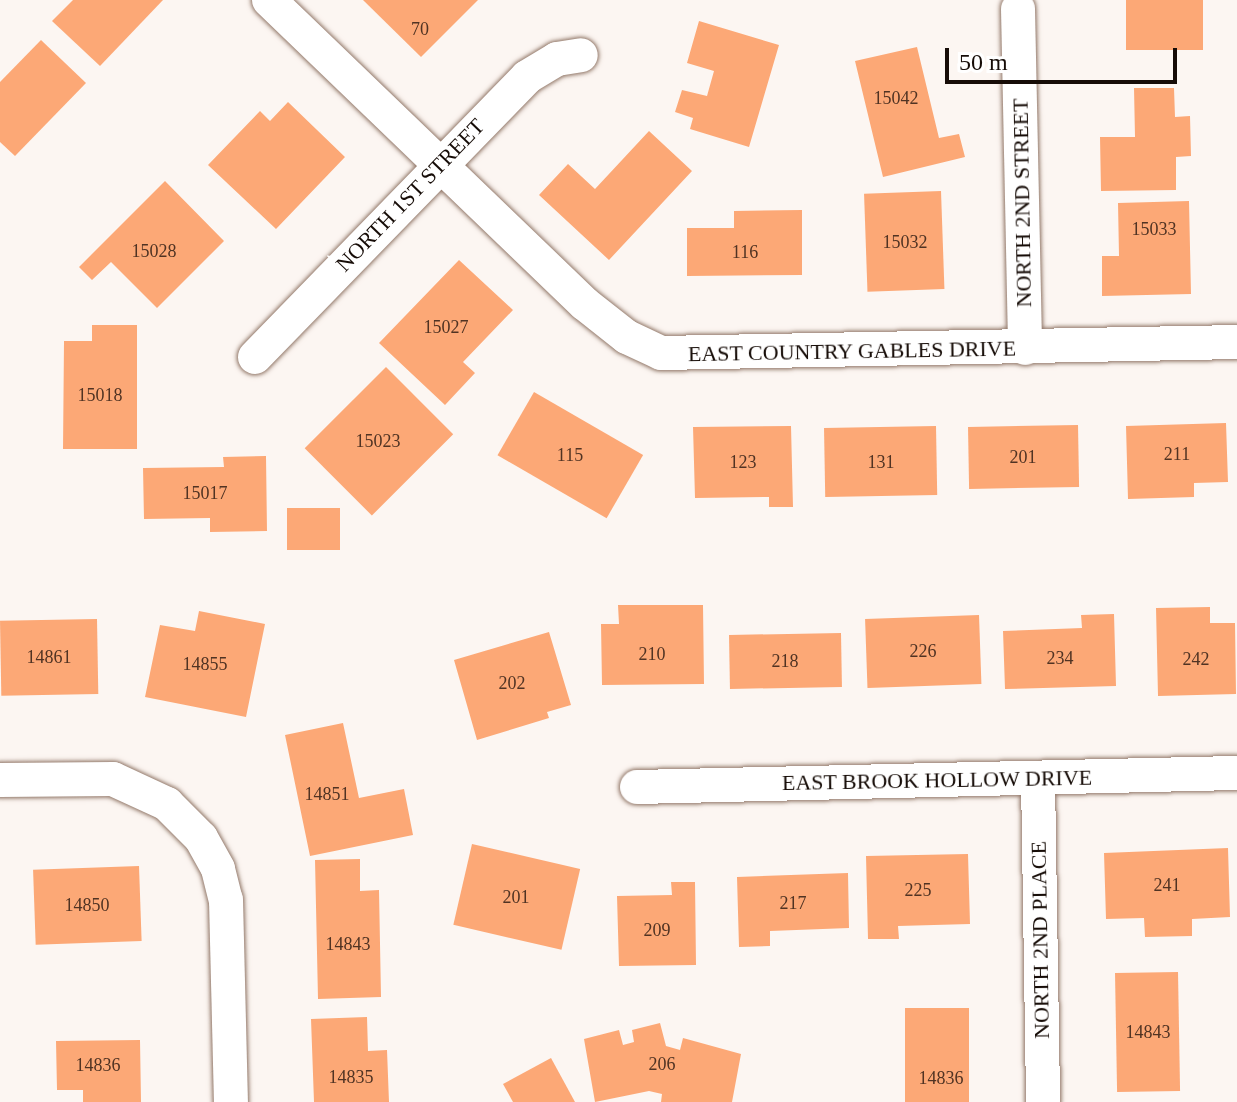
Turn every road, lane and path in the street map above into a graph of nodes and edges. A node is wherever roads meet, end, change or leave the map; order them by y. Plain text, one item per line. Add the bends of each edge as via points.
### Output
1 (269, 0) edge
2 (1018, 9) dead end
3 (581, 55) dead end
4 (439, 163) junction
5 (1237, 342) edge
6 (1025, 348) junction
7 (255, 357) dead end
8 (1237, 773) edge
9 (1038, 778) junction
10 (0, 780) edge
11 (637, 787) dead end
12 (231, 1102) edge
13 (1043, 1102) edge

1 - 4 street, EAST COUNTRY GABLES DRIVE
2 - 6 street, NORTH 2ND STREET
3 - 4 street, NORTH 1ST STREET via 557,59 527,77
4 - 6 street, EAST COUNTRY GABLES DRIVE via 603,320 661,353
4 - 7 street, NORTH 1ST STREET
5 - 6 street, EAST COUNTRY GABLES DRIVE
8 - 9 street, EAST BROOK HOLLOW DRIVE
9 - 11 street, EAST BROOK HOLLOW DRIVE
9 - 13 street, NORTH 2ND PLACE
10 - 12 street via 113,779 167,804 201,838 218,869 226,900

